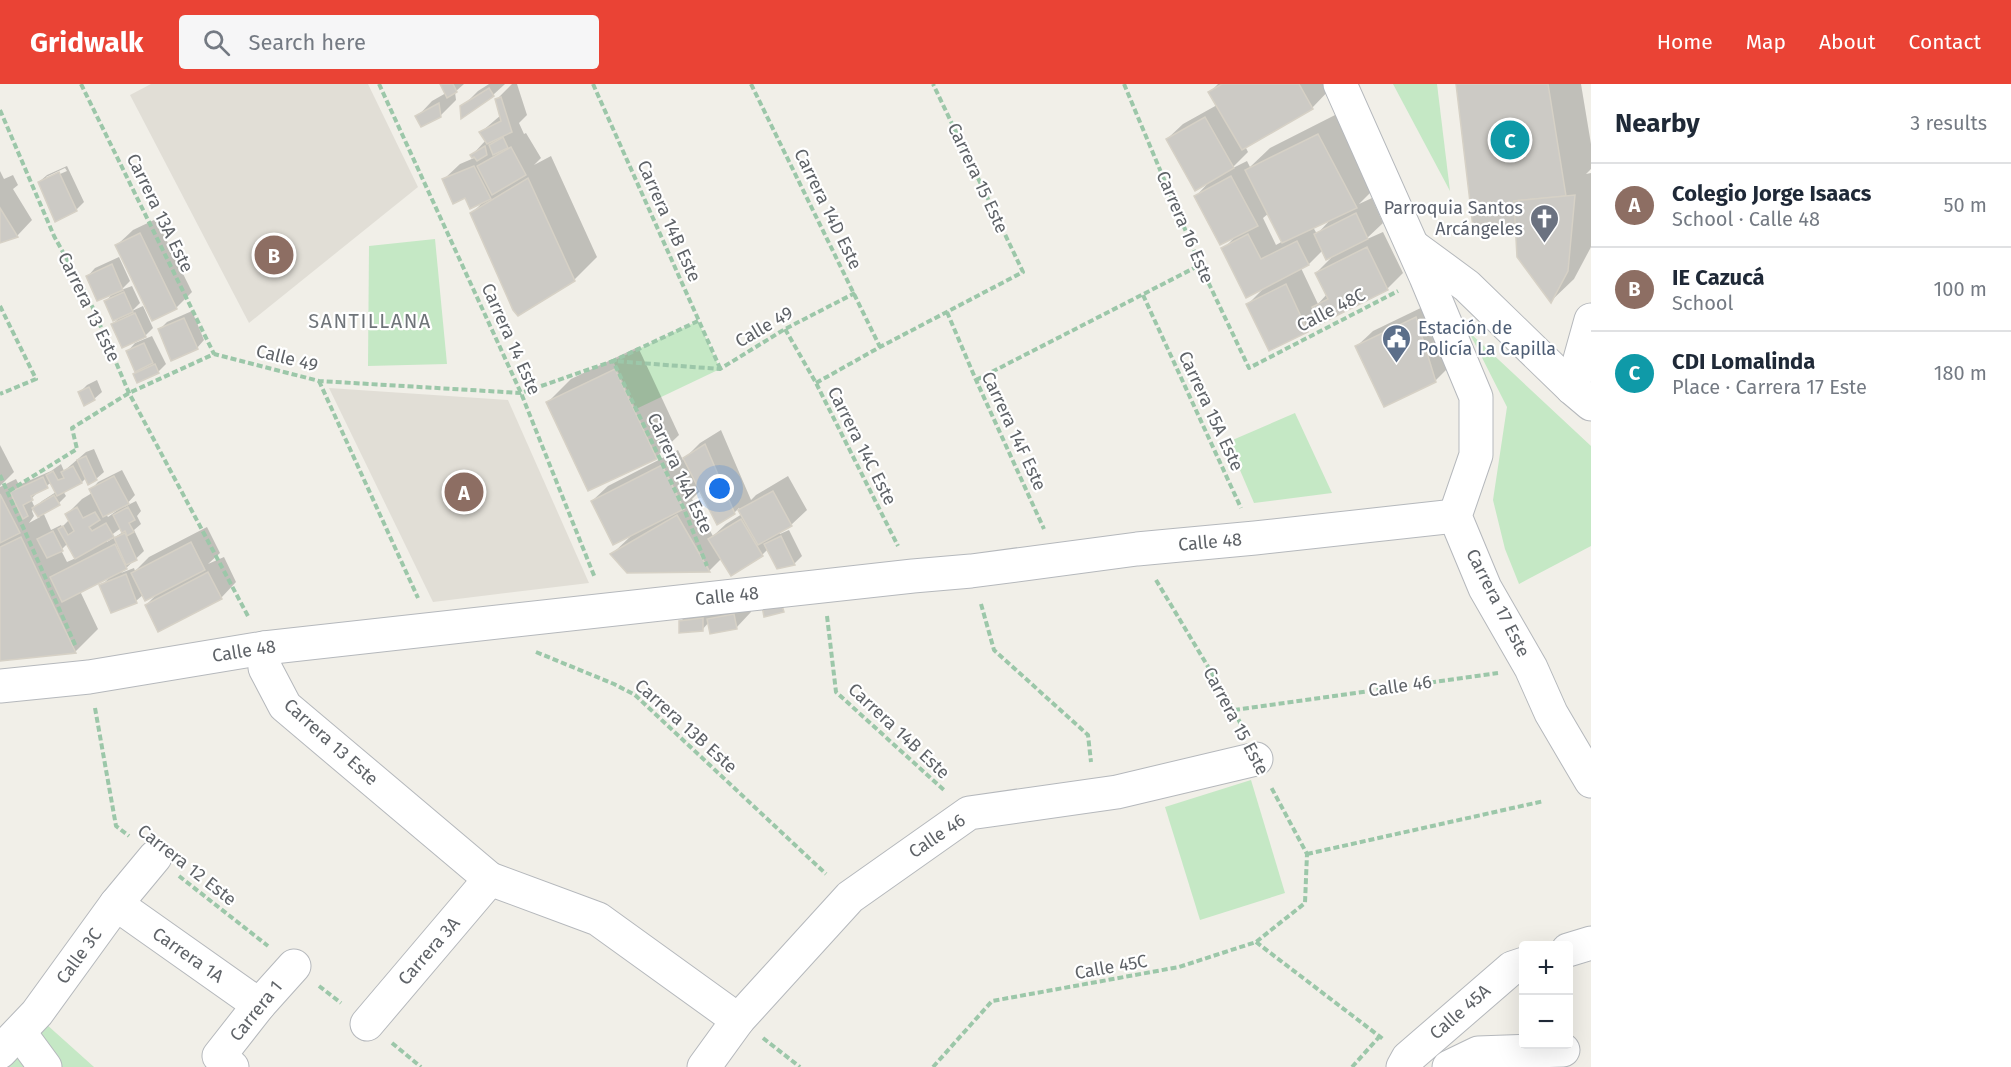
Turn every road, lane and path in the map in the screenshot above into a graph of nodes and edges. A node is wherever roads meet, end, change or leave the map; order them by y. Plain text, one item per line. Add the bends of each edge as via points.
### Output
1 (81, 84) edge
2 (379, 84) edge
3 (593, 84) edge
4 (751, 84) edge
5 (933, 84) edge
6 (1124, 84) edge
7 (1340, 84) edge
8 (0, 110) edge
9 (1410, 244) junction
10 (1200, 265) junction
11 (1426, 277) junction
12 (855, 293) junction
13 (1143, 295) junction
14 (0, 306) edge
15 (947, 312) junction
16 (1591, 320) edge
17 (698, 321) junction
18 (785, 329) junction
19 (880, 347) junction
20 (214, 354) junction
21 (613, 361) junction
22 (1249, 368) joint
23 (720, 369) junction
24 (319, 381) junction
25 (976, 381) junction
26 (816, 383) junction
27 (129, 393) junction
28 (521, 393) junction
29 (0, 394) edge
30 (1581, 396) edge
31 (0, 475) edge
32 (9, 491) junction
33 (1455, 516) junction
34 (1255, 538) junction
35 (1137, 549) junction
36 (1059, 560) junction
37 (972, 571) junction
38 (913, 576) junction
39 (824, 586) junction
40 (721, 597) junction
41 (607, 609) junction
42 (431, 629) junction
43 (264, 648) junction
44 (526, 648) dead end
45 (1531, 668) junction
46 (89, 677) junction
47 (0, 686) edge
48 (1234, 710) junction
49 (1256, 759) junction
50 (1591, 781) edge
51 (1095, 795) junction
52 (1544, 801) dead end
53 (969, 813) junction
54 (1307, 854) junction
55 (154, 857) junction
56 (490, 879) junction
57 (850, 897) junction
58 (116, 904) junction
59 (1256, 942) junction
60 (1591, 943) edge
61 (1573, 949) edge
62 (294, 966) junction
63 (1519, 974) edge
64 (259, 1005) junction
65 (738, 1020) junction
66 (367, 1023) junction
67 (1380, 1036) junction
68 (10, 1042) edge
69 (1569, 1054) edge
70 (226, 1062) edge
71 (1410, 1064) edge
72 (45, 1067) edge
73 (421, 1067) edge
74 (704, 1067) edge
75 (800, 1067) edge
76 (933, 1067) edge
77 (1352, 1067) edge
78 (1449, 1067) edge

1 - 20 path, Carrera 13A Este
2 - 28 path, Carrera 14 Este
3 - 17 path, Carrera 14B Este
4 - 12 path, Carrera 14D Este
5 - 15 path, Carrera 15 Este via 1023,272
6 - 10 path, Carrera 16 Este
7 - 9 street
8 - 27 path, Carrera 13 Este via 54,236 89,300
9 - 11 street
9 - 30 street via 1467,286
10 - 13 path
10 - 22 path, Carrera 16 Este
11 - 22 path, Calle 48C
11 - 33 street via 1476,397 1476,455
12 - 18 path, Calle 49
12 - 19 path, Carrera 14D Este
13 - 25 path
13 - 34 path, Carrera 15A Este
14 - 29 path via 36,379
15 - 19 path
15 - 25 path, Carrera 14F Este
16 - 30 street
17 - 21 path, Calle 49
17 - 23 path, Carrera 14B Este
18 - 23 path, Calle 49
18 - 26 path, Carrera 14C Este
19 - 26 path
20 - 24 path, Calle 49
20 - 27 path
21 - 23 path, Calle 49
21 - 28 path, Calle 49
21 - 40 path, Carrera 14A Este
24 - 28 path, Calle 49
24 - 42 path
25 - 36 path, Carrera 14F Este
26 - 38 path, Carrera 14C Este
27 - 32 path via 72,428 77,449
27 - 43 path, Carrera 13 Este
28 - 41 path, Carrera 14 Este
31 - 32 path, Carrera 12 Este
32 - 46 path, Carrera 12 Este
33 - 34 street, Calle 48
33 - 45 street, Carrera 17 Este via 1485,588
34 - 35 street, Calle 48
35 - 36 street, Calle 48
35 - 48 path, Carrera 15 Este
36 - 37 street, Calle 48
37 - 38 street, Calle 48
37 - 51 path via 994,650 1088,735
38 - 39 street, Calle 48
39 - 40 street, Calle 48
39 - 53 path, Carrera 14B Este via 836,692
40 - 41 street, Calle 48
41 - 42 street, Calle 48
42 - 43 street, Calle 48
43 - 46 street, Calle 48
43 - 56 street, Carrera 13 Este via 265,668 285,706
44 - 57 path, Carrera 13B Este via 635,695
45 - 48 path, Calle 46
45 - 50 street, Carrera 17 Este via 1551,713
46 - 47 street, Calle 48
46 - 55 path, Carrera 12 Este via 116,826
48 - 49 path, Carrera 15 Este
49 - 51 street, Calle 46
49 - 54 path, Carrera 15 Este
51 - 53 street, Calle 46
52 - 54 path
53 - 57 street, Calle 46
54 - 59 path, Calle 45C via 1305,903
55 - 58 street, Calle 3C
55 - 62 path, Carrera 12 Este
56 - 65 street, Carrera 13 Este via 598,919
56 - 66 street, Carrera 3A
57 - 65 street, Calle 46
58 - 64 street, Carrera 1A
58 - 68 street, Calle 3C
59 - 67 path
59 - 76 path, Calle 45C via 1158,973 992,1001
60 - 61 street
62 - 64 street, Carrera 1
62 - 66 path, Carrera 12 Este
63 - 71 street, Calle 45A
64 - 70 street, Carrera 1
65 - 74 street, Calle 46
65 - 75 path
66 - 73 path, Carrera 12 Este
67 - 71 path
67 - 77 path
68 - 72 street
69 - 78 street, Calle 45A via 1478,1053

